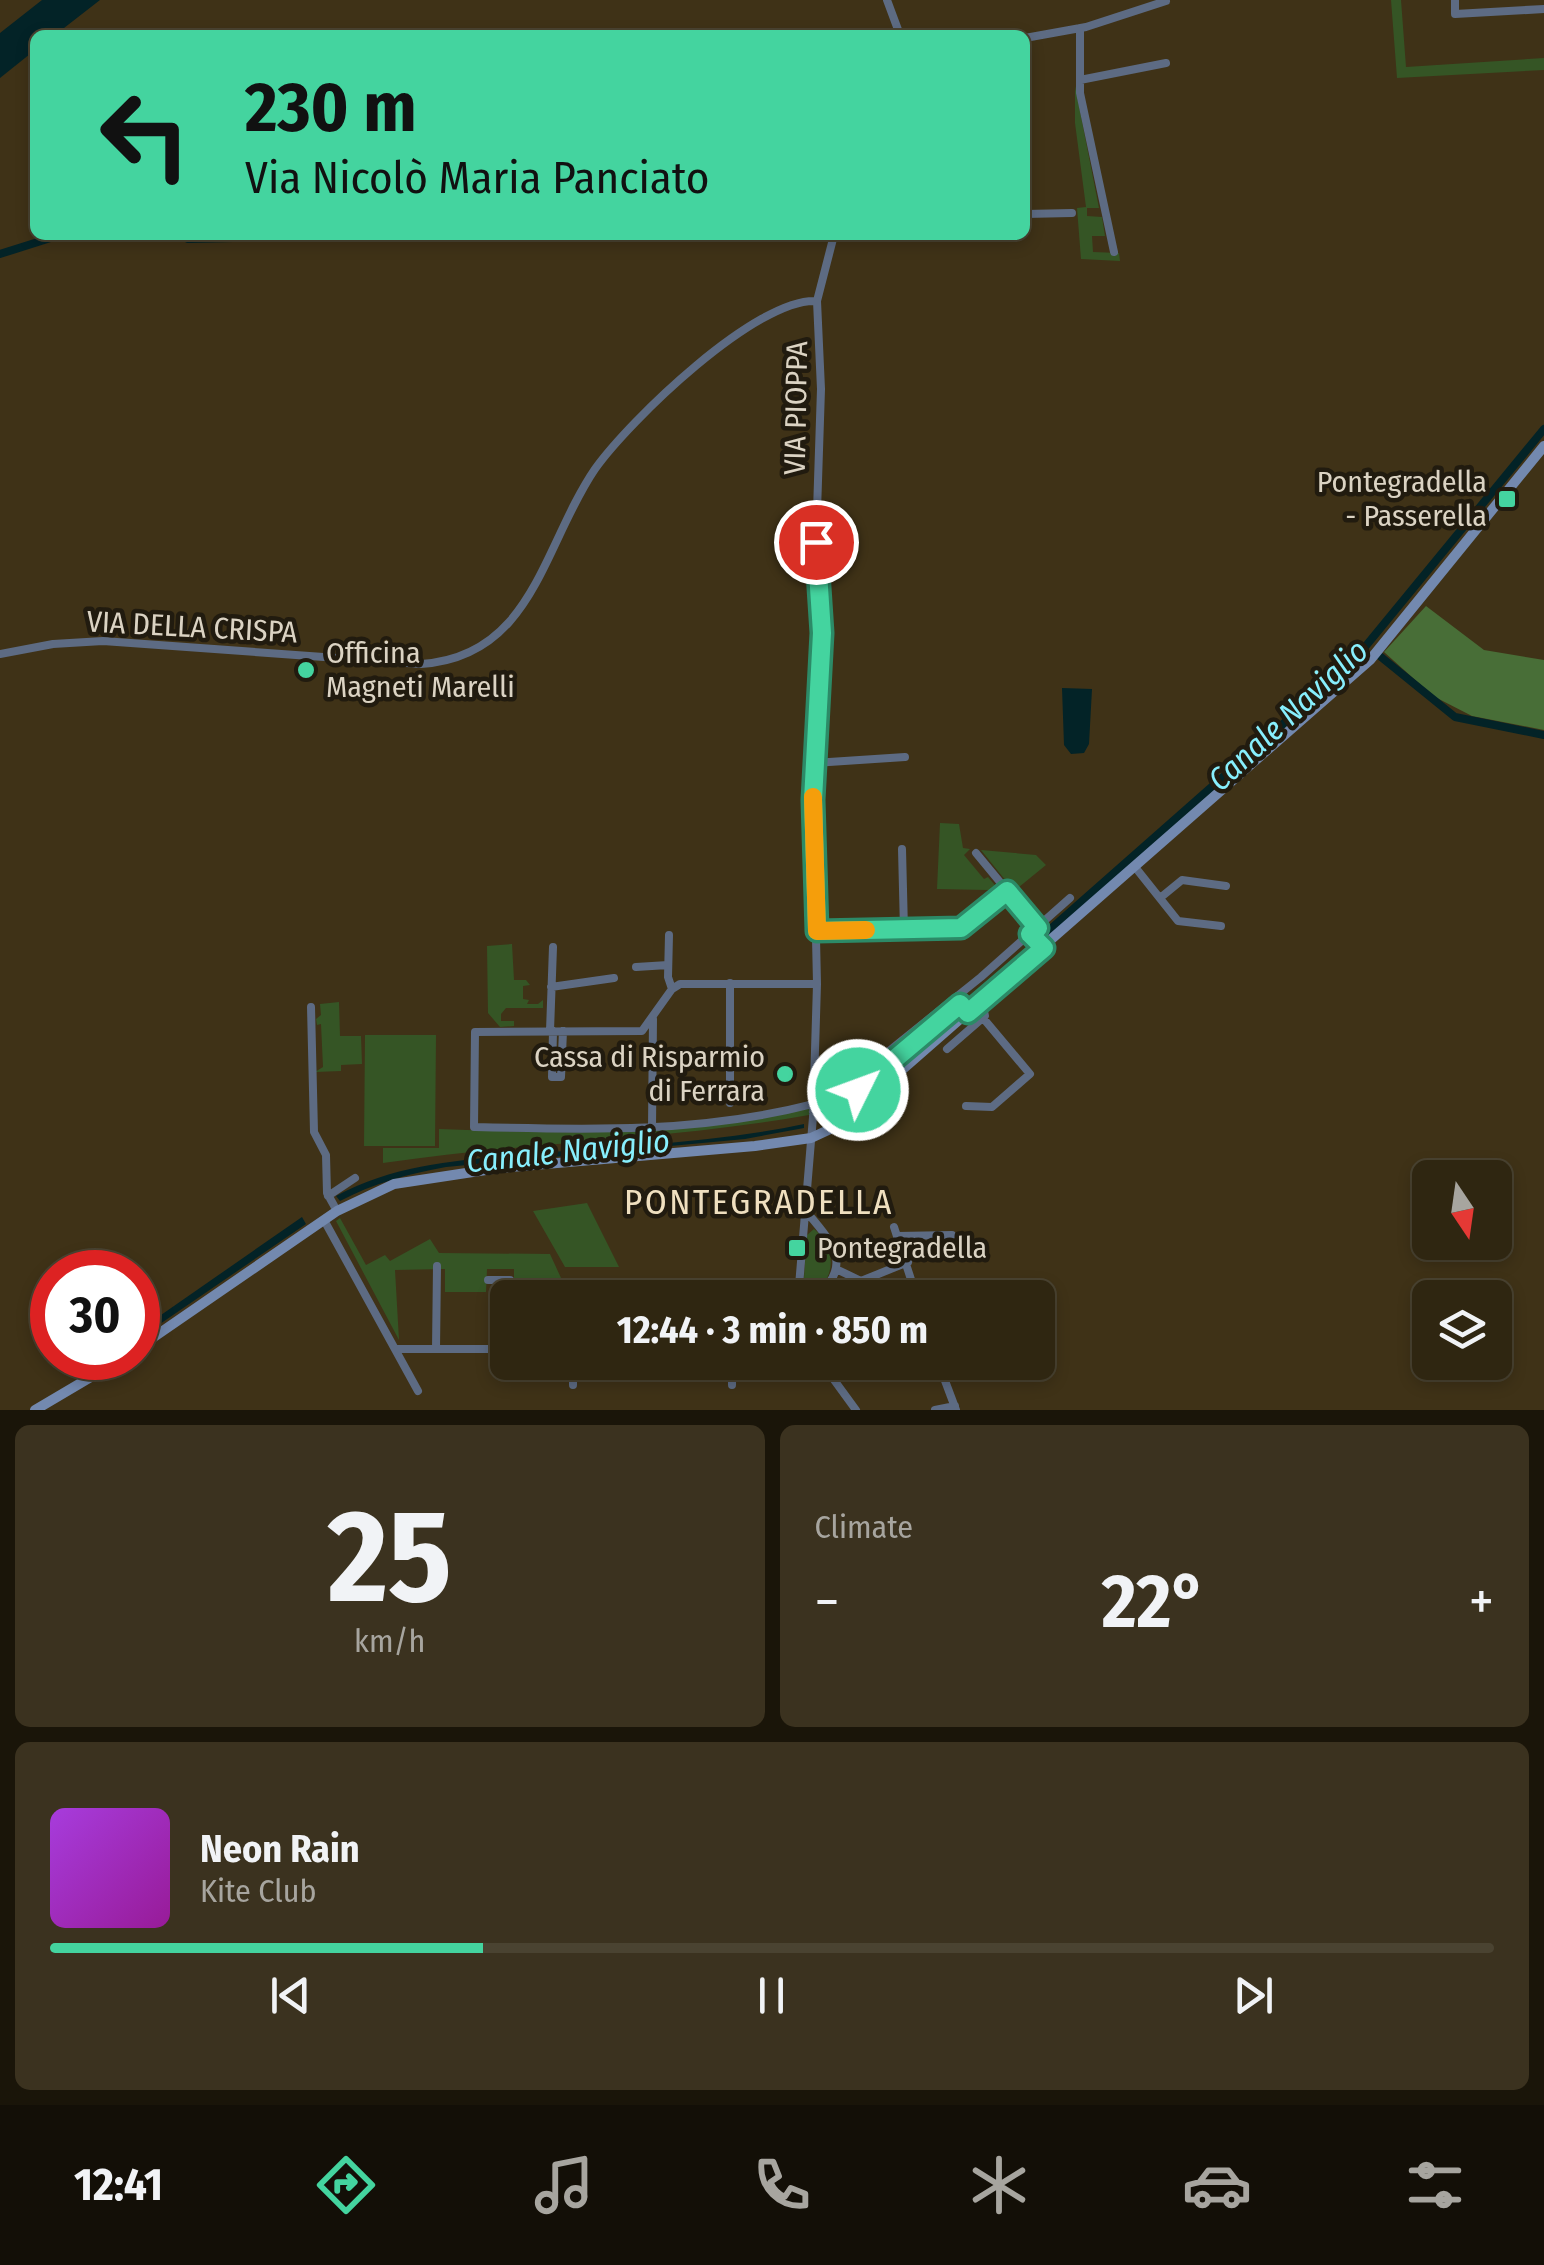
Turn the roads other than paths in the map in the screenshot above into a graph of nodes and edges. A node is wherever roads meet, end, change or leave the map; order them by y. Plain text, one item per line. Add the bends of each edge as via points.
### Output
1 (887, 0) edge
2 (1454, 0) edge
3 (1166, 2) edge
4 (1533, 5) edge
5 (1544, 9) edge
6 (1080, 28) junction
7 (898, 30) edge
8 (1030, 37) edge
9 (1166, 63) dead end
10 (1080, 80) junction
11 (1072, 213) dead end
12 (1030, 214) edge
13 (833, 240) edge
14 (1114, 252) dead end
15 (818, 302) junction
16 (1544, 446) edge
17 (0, 654) edge
18 (905, 757) dead end
19 (814, 764) junction
20 (902, 849) dead end
21 (976, 852) dead end
22 (1135, 867) junction
23 (1226, 886) dead end
24 (1007, 891) junction
25 (1070, 898) dead end
26 (1160, 898) junction
27 (1220, 926) dead end
28 (904, 930) junction
29 (817, 931) junction
30 (1034, 931) junction
31 (669, 935) dead end
32 (552, 946) dead end
33 (1044, 948) junction
34 (668, 965) junction
35 (636, 967) dead end
36 (614, 978) dead end
37 (730, 983) junction
38 (817, 984) junction
39 (551, 987) junction
40 (672, 990) junction
41 (982, 1002) junction
42 (960, 1005) junction
43 (311, 1007) dead end
44 (983, 1018) junction
45 (653, 1019) junction
46 (555, 1031) junction
47 (947, 1049) dead end
48 (730, 1103) dead end
49 (966, 1106) dead end
50 (813, 1108) junction
51 (652, 1128) junction
52 (831, 1130) junction
53 (815, 1137) junction
54 (356, 1178) dead end
55 (328, 1196) junction
56 (805, 1210) junction
57 (337, 1211) junction
58 (324, 1220) junction
59 (952, 1236) dead end
60 (908, 1262) junction
61 (437, 1266) dead end
62 (836, 1269) junction
63 (799, 1280) edge
64 (832, 1280) edge
65 (912, 1280) edge
66 (160, 1333) edge
67 (395, 1349) junction
68 (436, 1349) junction
69 (490, 1349) edge
70 (86, 1380) edge
71 (573, 1380) edge
72 (732, 1380) edge
73 (835, 1380) edge
74 (945, 1380) edge
75 (573, 1385) dead end
76 (732, 1385) dead end
77 (418, 1392) dead end
78 (955, 1408) edge
79 (35, 1410) edge
80 (856, 1410) edge
81 (935, 1410) edge

1 - 7 street
2 - 4 street via 1456,14
3 - 6 street
4 - 5 street
6 - 8 street
6 - 10 street
9 - 10 street
10 - 14 street
11 - 12 street
13 - 15 street, VIA PIOPPA
15 - 17 street, VIA DELLA CRISPA via 783,308 734,337 631,427 589,479 517,615 470,653 421,664 103,640
15 - 19 street, VIA PIOPPA via 822,633
16 - 22 street via 1370,660
18 - 19 street
19 - 29 street, VIA PIOPPA
20 - 28 street
21 - 24 street
22 - 26 street
22 - 33 street
23 - 26 street via 1182,880
24 - 28 street via 961,928
24 - 30 street
25 - 30 street
26 - 27 street via 1178,920
28 - 29 street
29 - 38 street, VIA PIOPPA
30 - 33 street
30 - 42 street
31 - 34 street
32 - 39 street
33 - 41 street
34 - 35 street
34 - 40 street
36 - 39 street
37 - 38 street
37 - 40 street via 684,983
37 - 48 street
38 - 50 street, VIA PIOPPA
39 - 46 street
40 - 45 street
41 - 42 street
41 - 44 street
42 - 50 street
42 - 52 street
43 - 55 street via 314,1132 326,1155
44 - 47 street
44 - 49 street via 1030,1074 992,1106
45 - 46 street via 642,1031
45 - 51 street
46 - 46 street via 561,1077 552,1077
46 - 51 street via 476,1032 474,1127
50 - 51 street
50 - 52 street
50 - 53 street, VIA PIOPPA
52 - 53 street
53 - 56 street, VIA PIOPPA
53 - 57 street via 436,1176 384,1188
54 - 55 street
55 - 57 street
56 - 62 street via 834,1248
56 - 63 street, VIA PIOPPA
57 - 58 street
58 - 66 street
58 - 67 street
59 - 60 street via 896,1231
60 - 62 street via 860,1281
60 - 65 street
61 - 68 street
62 - 64 street
67 - 68 street
67 - 77 street
68 - 69 street
70 - 79 street
71 - 75 street
72 - 76 street
73 - 80 street
74 - 78 street
78 - 81 street

